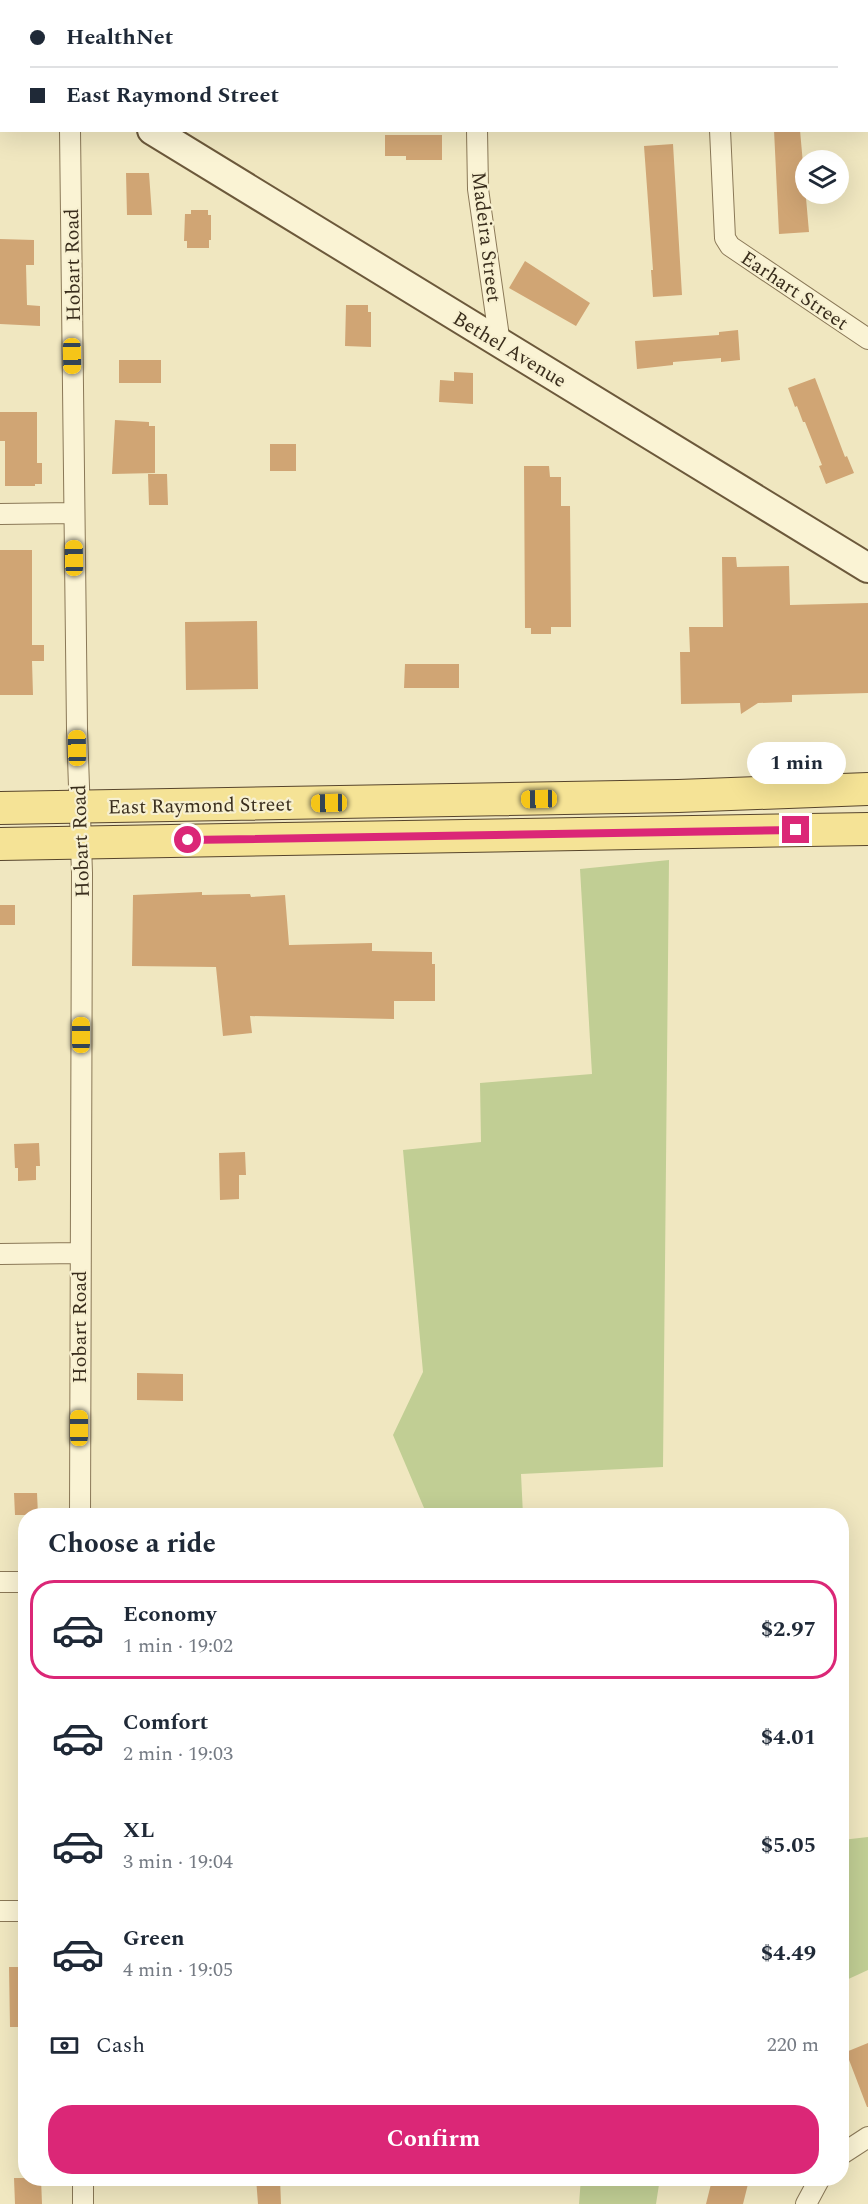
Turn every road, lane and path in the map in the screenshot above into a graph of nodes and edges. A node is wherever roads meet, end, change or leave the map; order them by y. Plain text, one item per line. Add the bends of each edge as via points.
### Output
1 (70, 132) edge
2 (155, 132) edge
3 (477, 132) edge
4 (720, 132) edge
5 (868, 339) edge
6 (501, 344) junction
7 (74, 513) junction
8 (0, 514) edge
9 (868, 568) edge
10 (868, 789) edge
11 (78, 806) junction
12 (0, 807) edge
13 (868, 829) edge
14 (79, 842) junction
15 (0, 844) edge
16 (79, 1253) junction
17 (0, 1254) edge
18 (80, 1508) edge
19 (0, 1582) edge
20 (18, 1582) edge
21 (0, 1911) edge
22 (18, 1911) edge
23 (868, 2137) edge
24 (849, 2149) edge
25 (83, 2186) edge
26 (816, 2186) edge
27 (83, 2204) edge
28 (806, 2204) edge

1 - 7 street, Hobart Road
2 - 6 street, Bethel Avenue
3 - 6 street, Madeira Street via 478,189
4 - 5 street, Earhart Street via 725,238 730,246
6 - 9 street, Bethel Avenue
7 - 8 street
7 - 11 street, Hobart Road
10 - 11 main road, East Raymond Street via 666,797
11 - 12 main road, East Raymond Street
11 - 14 street, Hobart Road
13 - 14 main road, East Raymond Street
14 - 15 main road, East Raymond Street
14 - 16 street, Hobart Road
16 - 17 street
16 - 18 street, Hobart Road
19 - 20 street
21 - 22 street
23 - 24 street
25 - 27 street
26 - 28 street

